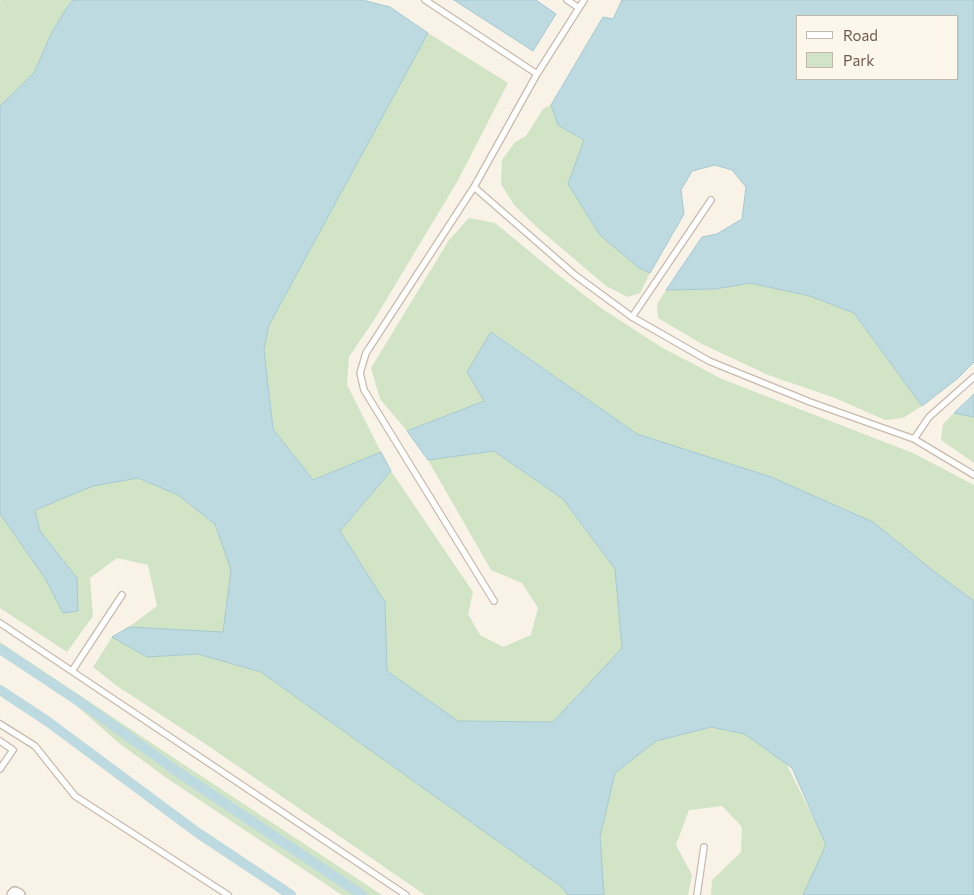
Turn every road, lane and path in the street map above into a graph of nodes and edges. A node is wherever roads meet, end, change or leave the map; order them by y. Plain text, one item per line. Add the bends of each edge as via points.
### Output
1 (425, 0) edge
2 (567, 0) edge
3 (584, 0) edge
4 (579, 8) junction
5 (537, 74) junction
6 (474, 187) junction
7 (711, 200) dead end
8 (632, 317) junction
9 (974, 377) edge
10 (914, 439) junction
11 (974, 475) edge
12 (122, 595) dead end
13 (494, 601) dead end
14 (0, 623) edge
15 (72, 671) junction
16 (0, 724) edge
17 (0, 742) edge
18 (0, 769) edge
19 (704, 846) dead end
20 (228, 895) edge
21 (406, 895) edge
22 (697, 895) edge

1 - 5 lane
2 - 4 lane
3 - 4 lane
4 - 5 lane
5 - 6 lane
6 - 8 lane via 575,275
6 - 13 lane via 366,353 360,373 364,390
7 - 8 lane
8 - 10 lane via 709,361
9 - 10 lane via 929,417
10 - 11 lane
12 - 15 lane
14 - 15 lane
15 - 21 lane
16 - 20 lane via 35,746 75,796
17 - 18 lane via 13,750
19 - 22 lane

